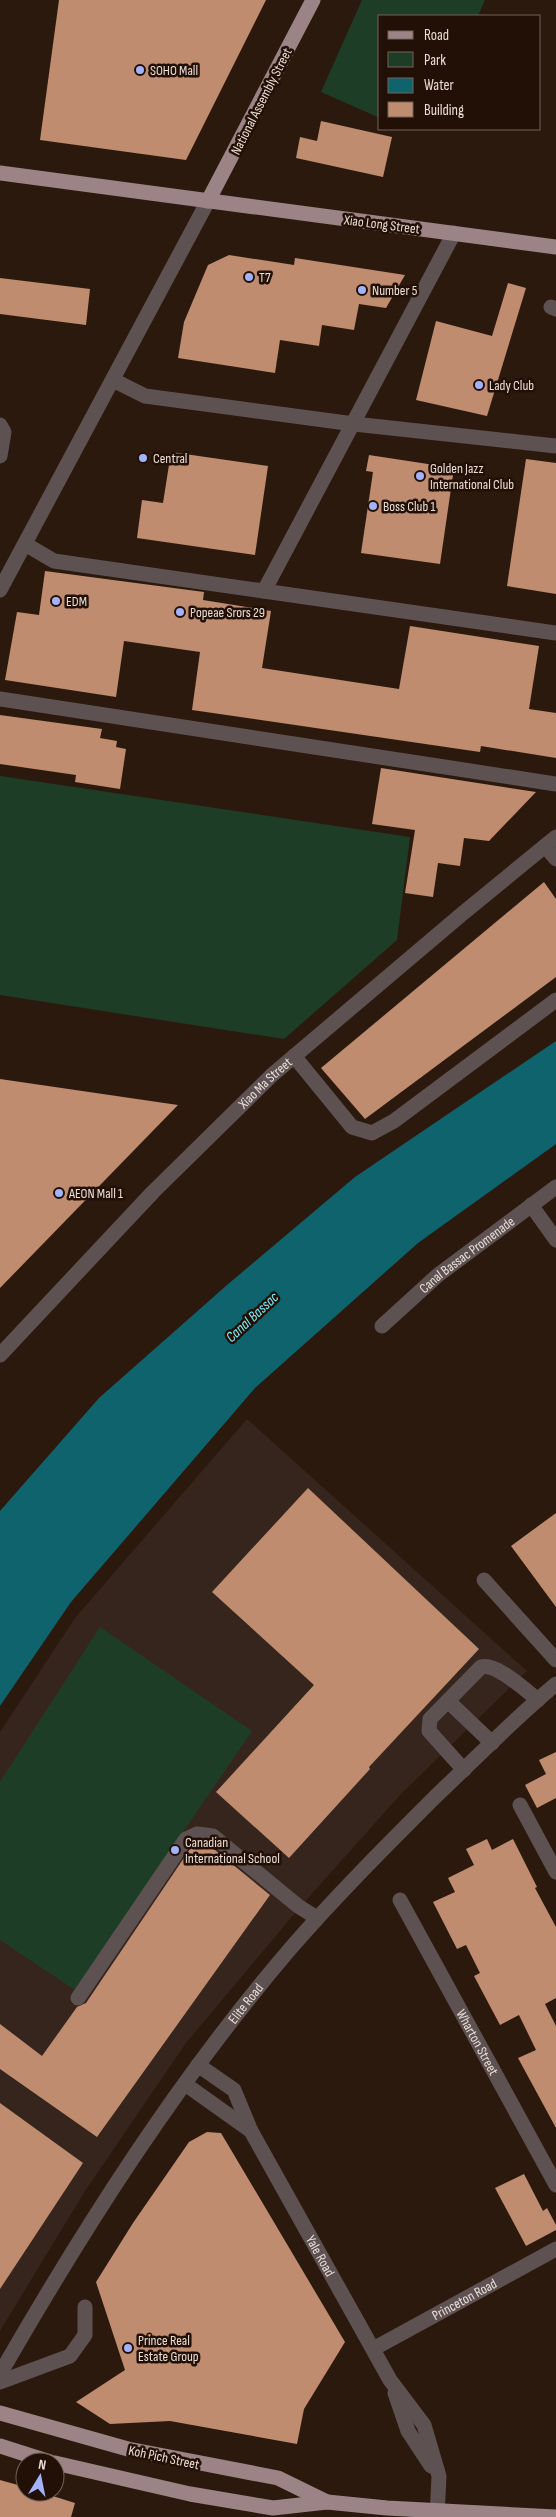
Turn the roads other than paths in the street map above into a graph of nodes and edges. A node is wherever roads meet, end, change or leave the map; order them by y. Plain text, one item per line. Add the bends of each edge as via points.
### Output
1 (313, 0) edge
2 (0, 173) edge
3 (208, 201) junction
4 (454, 233) junction
5 (556, 247) edge
6 (113, 380) junction
7 (354, 424) junction
8 (0, 425) edge
9 (556, 446) edge
10 (0, 456) edge
11 (24, 544) junction
12 (0, 590) edge
13 (264, 591) junction
14 (556, 632) edge
15 (0, 699) edge
16 (556, 784) edge
17 (550, 842) edge
18 (556, 859) edge
19 (556, 1000) edge
20 (294, 1056) junction
21 (556, 1187) edge
22 (531, 1205) junction
23 (556, 1240) edge
24 (382, 1326) dead end
25 (0, 1355) edge
26 (484, 1580) dead end
27 (556, 1660) edge
28 (556, 1684) edge
29 (448, 1700) junction
30 (538, 1700) junction
31 (492, 1743) junction
32 (464, 1770) junction
33 (520, 1805) dead end
34 (556, 1872) edge
35 (400, 1900) dead end
36 (317, 1918) junction
37 (78, 1998) dead end
38 (198, 2065) junction
39 (185, 2084) junction
40 (251, 2131) junction
41 (556, 2185) edge
42 (556, 2249) edge
43 (85, 2307) dead end
44 (373, 2349) junction
45 (0, 2374) edge
46 (0, 2382) edge
47 (0, 2412) edge
48 (0, 2446) edge
49 (19, 2452) edge
50 (65, 2465) edge
51 (327, 2502) junction
52 (437, 2514) edge
53 (556, 2517) edge

1 - 3 main road, National Assembly Street
2 - 3 main road, Xiao Long Street
3 - 4 main road, Xiao Long Street
3 - 6 street
4 - 5 main road, Xiao Long Street
4 - 7 street
6 - 7 street via 145,396
6 - 11 street
7 - 9 street
7 - 13 street
8 - 10 street via 4,432
11 - 12 street
11 - 13 street via 54,561
13 - 14 street
15 - 16 street
17 - 18 street
17 - 20 street, Xiao Ma Street
19 - 20 street via 394,1121 372,1133 352,1126
20 - 25 street, Xiao Ma Street via 153,1192
21 - 22 street, Canal Bassac Promenade
22 - 23 street
22 - 24 street, Canal Bassac Promenade via 438,1275
26 - 27 street
28 - 30 street, Elite Road
29 - 30 street via 481,1667 486,1666 495,1668
29 - 31 street
29 - 32 street via 430,1719 429,1730
30 - 31 street, Elite Road
31 - 32 street, Elite Road
32 - 36 street, Elite Road
33 - 34 street
35 - 41 street, Wharton Street
36 - 37 street via 212,1836 197,1834 186,1839
36 - 38 street, Elite Road
38 - 39 street, Elite Road
38 - 40 street, Yale Road via 234,2090
39 - 40 street, Yale Road
39 - 45 street, Elite Road via 110,2192
40 - 44 street, Yale Road
42 - 44 street, Princeton Road
43 - 46 street via 85,2334 70,2356
44 - 52 street, Yale Road via 390,2380 424,2425 438,2476
47 - 51 main road, Koh Pich Street via 128,2449 278,2478
48 - 49 main road
50 - 51 main road, Koh Pich Street via 190,2494 274,2508
51 - 52 main road, Koh Pich Street
52 - 53 main road, Koh Pich Street

